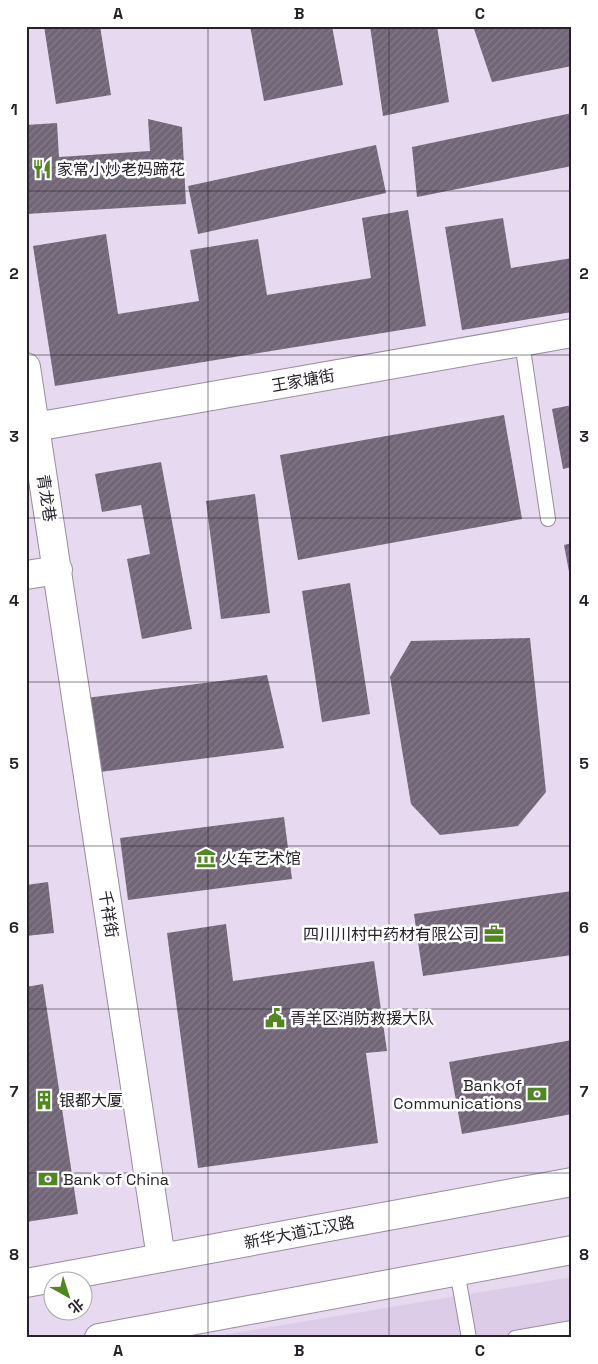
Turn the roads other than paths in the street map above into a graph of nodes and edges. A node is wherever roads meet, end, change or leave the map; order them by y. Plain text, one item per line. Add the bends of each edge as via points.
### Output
1 (572, 334) edge
2 (522, 342) junction
3 (26, 368) edge
4 (35, 427) junction
5 (548, 519) dead end
6 (58, 570) junction
7 (26, 575) edge
8 (572, 1182) edge
9 (572, 1250) edge
10 (161, 1258) junction
11 (457, 1271) junction
12 (26, 1283) edge
13 (572, 1328) edge
14 (99, 1338) edge
15 (469, 1338) edge
16 (515, 1338) edge

1 - 2 street, 王家塘街
2 - 4 street, 王家塘街
2 - 5 lane
3 - 4 street, 青龙巷
4 - 6 street, 青龙巷
6 - 7 street
6 - 10 street, 千祥街
8 - 10 street, 新华大道江汉路
9 - 11 street
10 - 12 street, 新华大道江汉路
11 - 14 street
11 - 15 lane
13 - 16 lane

